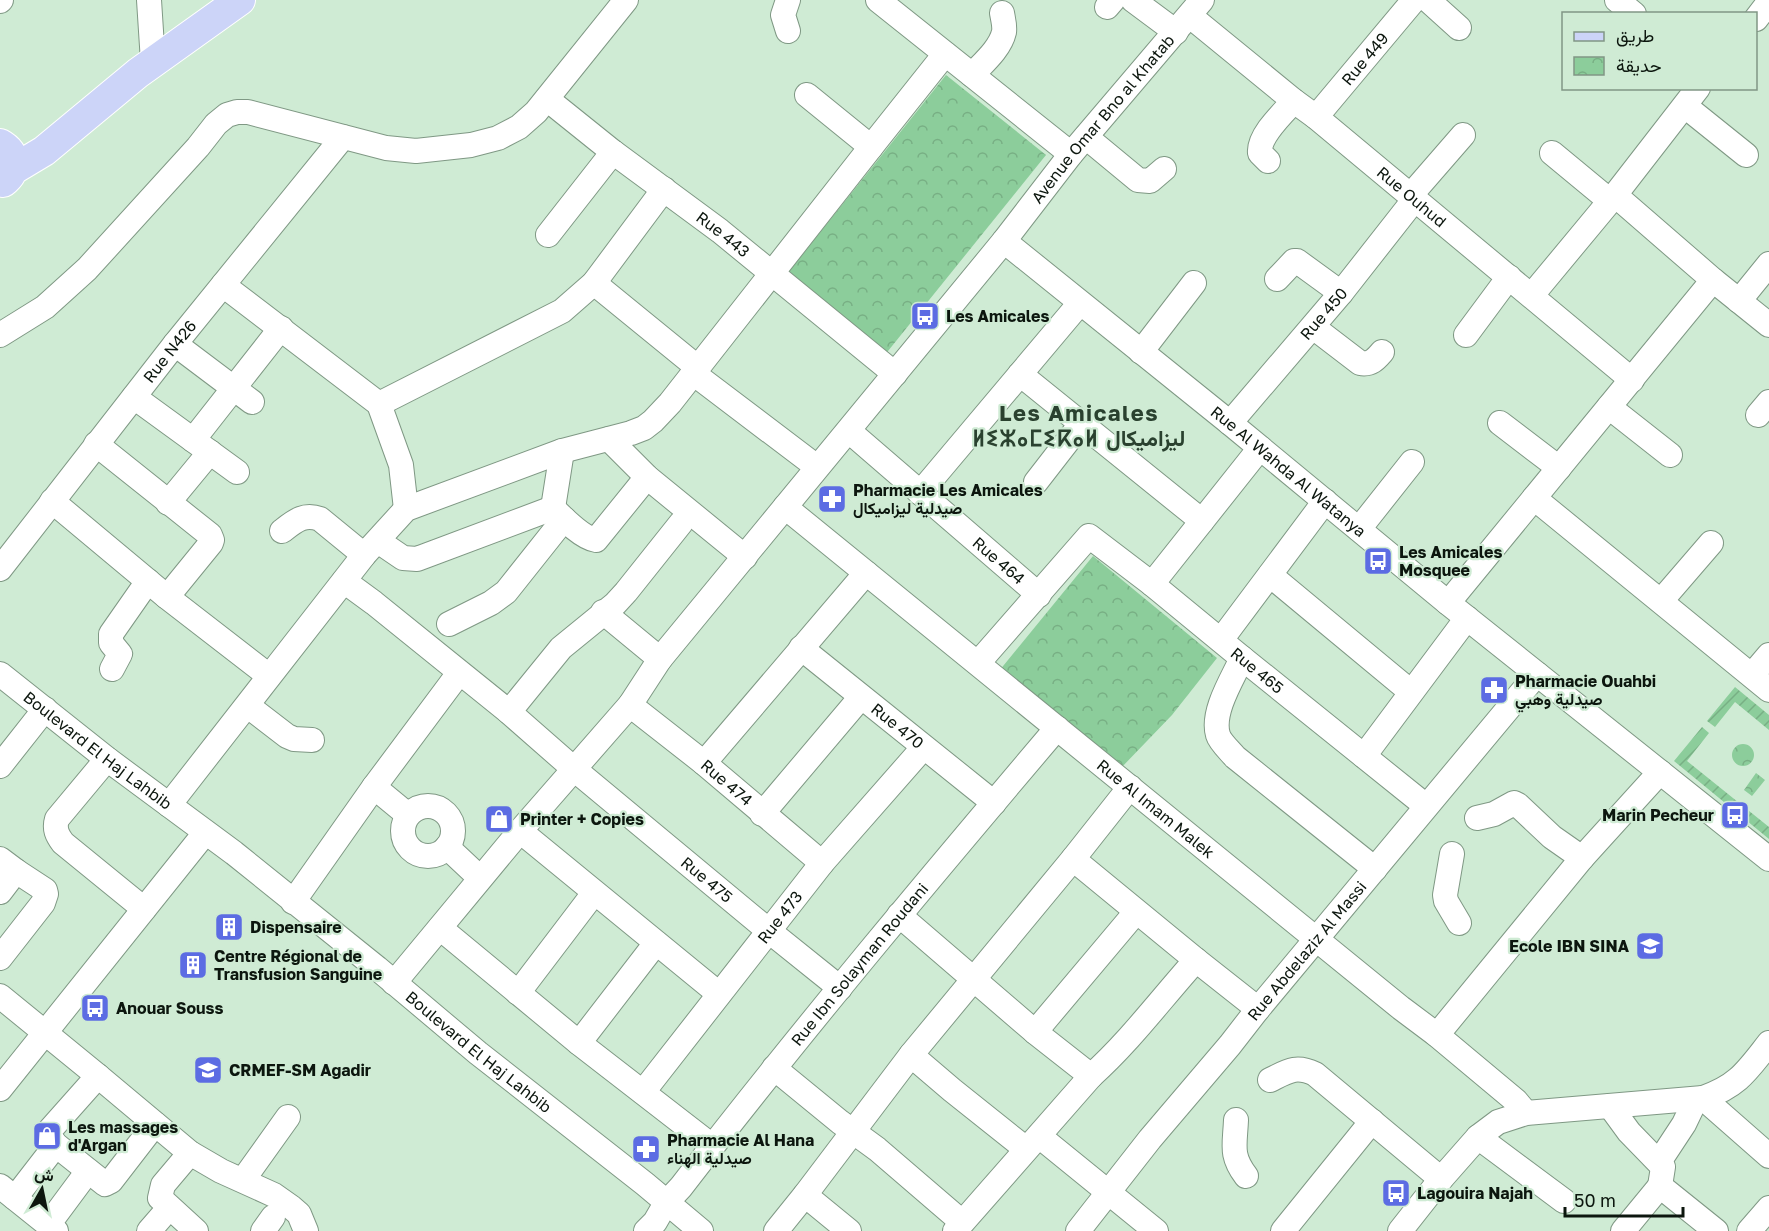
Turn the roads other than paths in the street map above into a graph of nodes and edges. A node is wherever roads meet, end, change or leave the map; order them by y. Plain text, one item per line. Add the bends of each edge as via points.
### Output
1 (149, 0) edge
2 (240, 0) edge
3 (626, 0) edge
4 (788, 0) edge
5 (878, 0) edge
6 (1133, 0) edge
7 (1414, 0) edge
8 (1428, 0) edge
9 (1769, 2) edge
10 (1002, 13) dead end
11 (1189, 16) edge
12 (1757, 17) edge
13 (1459, 28) dead end
14 (788, 31) dead end
15 (945, 54) junction
16 (153, 62) junction
17 (972, 75) junction
18 (807, 95) dead end
19 (1692, 97) edge
20 (547, 99) junction
21 (1294, 101) junction
22 (1316, 117) junction
23 (1463, 135) dead end
24 (343, 137) junction
25 (1079, 145) junction
26 (871, 147) junction
27 (613, 152) junction
28 (1552, 153) dead end
29 (4, 155) edge
30 (1746, 155) dead end
31 (1268, 160) dead end
32 (1164, 168) dead end
33 (664, 189) junction
34 (1412, 198) junction
35 (1613, 198) junction
36 (548, 235) dead end
37 (1004, 241) junction
38 (1769, 264) edge
39 (772, 272) junction
40 (1509, 277) junction
41 (1277, 279) dead end
42 (1713, 280) junction
43 (594, 283) junction
44 (1194, 284) dead end
45 (223, 285) junction
46 (1341, 293) junction
47 (1532, 296) junction
48 (1739, 301) junction
49 (1080, 303) junction
50 (1769, 325) edge
51 (1313, 327) junction
52 (281, 328) junction
53 (0, 335) edge
54 (1466, 335) dead end
55 (175, 344) junction
56 (1141, 351) junction
57 (1383, 352) dead end
58 (695, 370) junction
59 (895, 374) junction
60 (1020, 374) junction
61 (1632, 380) junction
62 (243, 396) junction
63 (134, 397) junction
64 (379, 404) junction
65 (1609, 407) junction
66 (1230, 423) junction
67 (1500, 423) dead end
68 (1081, 424) junction
69 (849, 431) junction
70 (609, 439) junction
71 (96, 444) junction
72 (201, 446) junction
73 (1260, 448) junction
74 (562, 451) junction
75 (1670, 455) dead end
76 (1413, 462) dead end
77 (817, 467) junction
78 (1559, 468) junction
79 (237, 472) dead end
80 (647, 477) junction
81 (1036, 482) dead end
82 (920, 493) junction
83 (1534, 498) junction
84 (52, 501) junction
85 (1325, 501) junction
86 (168, 503) junction
87 (785, 507) junction
88 (406, 509) junction
89 (559, 514) junction
90 (1202, 521) junction
91 (681, 523) dead end
92 (1359, 529) junction
93 (282, 531) dead end
94 (1711, 543) dead end
95 (371, 548) junction
96 (745, 557) junction
97 (0, 569) edge
98 (866, 573) junction
99 (1270, 575) junction
100 (148, 581) junction
101 (344, 581) junction
102 (1152, 584) junction
103 (1039, 595) junction
104 (167, 597) junction
105 (1661, 601) junction
106 (1458, 610) junction
107 (603, 612) junction
108 (449, 624) dead end
109 (1221, 640) junction
110 (801, 648) junction
111 (1769, 655) edge
112 (1242, 658) junction
113 (660, 659) junction
114 (978, 663) junction
115 (112, 669) dead end
116 (459, 673) junction
117 (1538, 674) junction
118 (269, 676) junction
119 (3, 683) edge
120 (1760, 683) edge
121 (1411, 692) junction
122 (861, 697) junction
123 (630, 705) junction
124 (248, 706) junction
125 (45, 709) junction
126 (509, 712) junction
127 (1057, 728) junction
128 (312, 740) dead end
129 (923, 748) junction
130 (1364, 756) junction
131 (107, 759) junction
132 (704, 764) junction
133 (0, 766) edge
134 (574, 769) junction
135 (1660, 772) junction
136 (374, 787) junction
137 (1130, 787) junction
138 (994, 803) junction
139 (169, 805) junction
140 (1426, 806) junction
141 (762, 814) junction
142 (408, 815) junction
143 (1477, 818) dead end
144 (520, 831) junction
145 (205, 833) junction
146 (447, 848) junction
147 (1452, 854) dead end
148 (1582, 858) junction
149 (1073, 859) junction
150 (1769, 859) edge
151 (822, 863) junction
152 (8, 865) edge
153 (1375, 869) junction
154 (480, 878) junction
155 (0, 891) edge
156 (594, 893) junction
157 (293, 902) junction
158 (144, 909) junction
159 (1136, 912) junction
160 (899, 915) junction
161 (1459, 923) dead end
162 (440, 928) junction
163 (769, 932) junction
164 (1317, 938) junction
165 (656, 943) junction
166 (0, 958) edge
167 (1196, 960) junction
168 (974, 980) junction
169 (394, 983) junction
170 (840, 988) junction
171 (518, 993) junction
172 (719, 994) junction
173 (0, 996) edge
174 (1258, 1009) junction
175 (1035, 1032) junction
176 (46, 1033) junction
177 (1437, 1035) junction
178 (579, 1043) junction
179 (1769, 1043) edge
180 (911, 1055) junction
181 (774, 1068) junction
182 (98, 1076) junction
183 (1091, 1076) junction
184 (1270, 1080) dead end
185 (0, 1089) edge
186 (643, 1092) junction
187 (1699, 1099) junction
188 (1610, 1106) junction
189 (1526, 1113) junction
190 (288, 1117) dead end
191 (1236, 1120) dead end
192 (1371, 1121) junction
193 (155, 1124) junction
194 (854, 1131) junction
195 (1478, 1137) junction
196 (1032, 1142) junction
197 (56, 1144) junction
198 (712, 1146) junction
199 (190, 1154) junction
200 (1769, 1156) edge
201 (1659, 1162) junction
202 (88, 1171) junction
203 (1246, 1176) dead end
204 (1441, 1179) junction
205 (243, 1180) junction
206 (1660, 1186) junction
207 (8, 1192) edge
208 (1109, 1192) junction
209 (805, 1195) junction
210 (1564, 1202) dead end
211 (666, 1203) junction
212 (169, 1208) junction
213 (1769, 1208) edge
214 (958, 1227) edge
215 (52, 1228) edge
216 (149, 1231) edge
217 (196, 1231) edge
218 (306, 1231) edge
219 (646, 1231) edge
220 (701, 1231) edge
221 (776, 1231) edge
222 (849, 1231) edge
223 (1078, 1231) edge
224 (1156, 1231) edge
225 (1283, 1231) edge
226 (1400, 1231) edge
227 (1623, 1231) edge
228 (1716, 1231) edge
229 (1749, 1231) edge

1 - 16 street
2 - 16 main road
3 - 20 street
4 - 14 street via 783,15
5 - 15 street
6 - 11 street, Rue Ouhud
7 - 22 street, Rue 449
8 - 13 street
9 - 12 street
10 - 17 street via 1005,30
11 - 21 street, Rue Ouhud
11 - 25 street, Avenue Omar Bno al Khatab
15 - 17 street
15 - 26 street
16 - 29 main road via 73,128 28,136
17 - 25 street
18 - 26 street
19 - 30 street
19 - 35 street
20 - 24 street via 519,127 471,145 416,151
20 - 27 street, Rue 443
21 - 22 street, Rue Ouhud
21 - 31 street via 1261,144 1260,153
22 - 34 street, Rue Ouhud
23 - 34 street, Rue 450
24 - 45 street, Rue N426
24 - 53 street via 248,112 226,115 87,270 45,307
25 - 32 street via 1138,180 1150,182
25 - 37 street, Avenue Omar Bno al Khatab
26 - 39 street
27 - 33 street, Rue 443
27 - 36 street
28 - 35 street
33 - 39 street, Rue 443
33 - 43 street
34 - 40 street, Rue Ouhud
34 - 46 street, Rue 450
35 - 42 street
35 - 47 street
37 - 49 street, Rue Al Wahda Al Watanya
37 - 59 street, Avenue Omar Bno al Khatab
38 - 48 street
39 - 58 street
39 - 59 street, Rue 443
40 - 47 street, Rue Ouhud
40 - 54 street
41 - 46 street via 1297,261
42 - 48 street
42 - 61 street
43 - 58 street
43 - 64 street via 562,311
44 - 56 street
45 - 52 street
45 - 55 street, Rue N426
46 - 51 street, Rue 450
47 - 61 street, Rue Ouhud
48 - 50 street
49 - 56 street, Rue Al Wahda Al Watanya
49 - 60 street
51 - 57 street via 1360,363 1369,363
51 - 66 street, Rue 450
52 - 62 street
52 - 64 street
55 - 62 street
55 - 63 street, Rue N426
56 - 66 street, Rue Al Wahda Al Watanya
58 - 70 street via 653,421
58 - 77 street
59 - 69 street, Avenue Omar Bno al Khatab
60 - 68 street
60 - 82 street
61 - 65 street
62 - 72 street
63 - 71 street, Rue N426
63 - 72 street
64 - 88 street via 401,465
65 - 75 street
65 - 78 street
66 - 73 street, Rue Al Wahda Al Watanya
67 - 78 street
68 - 81 street
68 - 90 street
69 - 77 street, Avenue Omar Bno al Khatab
69 - 82 street, Rue 464
70 - 74 street
70 - 80 street
71 - 84 street, Rue N426
71 - 86 street
72 - 79 street
72 - 86 street
73 - 85 street, Rue Al Wahda Al Watanya
73 - 90 street
74 - 88 street
74 - 89 street
76 - 92 street
77 - 87 street, Avenue Omar Bno al Khatab
78 - 83 street
80 - 89 street via 596,540
80 - 96 street
82 - 103 street, Rue 464
83 - 105 street
83 - 106 street
84 - 97 street, Rue N426
84 - 100 street
85 - 92 street, Rue Al Wahda Al Watanya
85 - 99 street
86 - 104 street via 212,540
87 - 96 street, Avenue Omar Bno al Khatab
87 - 98 street, Rue Al Imam Malek
88 - 95 street
89 - 95 street via 417,560
89 - 108 street via 506,592
90 - 102 street
91 - 107 street via 626,592
92 - 106 street, Rue Al Wahda Al Watanya
93 - 95 street via 297,519 312,516
94 - 105 street
95 - 101 street
96 - 113 street, Avenue Omar Bno al Khatab
98 - 110 street
98 - 114 street, Rue Al Imam Malek
99 - 109 street
99 - 121 street
100 - 104 street
100 - 115 street via 111,634 111,644 120,654
101 - 116 street, Rue 475
101 - 118 street
102 - 103 street, Rue 465 via 1089,536
102 - 109 street, Rue 465
103 - 114 street
104 - 118 street
105 - 120 street
106 - 117 street, Rue Al Wahda Al Watanya
106 - 121 street
107 - 113 street
107 - 126 street via 561,648
109 - 112 street, Rue 465
110 - 122 street, Rue 470
110 - 132 street
111 - 120 street
112 - 130 street, Rue 465
112 - 153 street via 1220,705 1218,736 1235,757
113 - 123 street, Avenue Omar Bno al Khatab
114 - 127 street, Rue Al Imam Malek
116 - 126 street, Rue 475
116 - 136 street
117 - 135 street, Rue Al Wahda Al Watanya
117 - 140 street, Rue Abdelaziz Al Massi
118 - 124 street
119 - 125 street, Boulevard El Haj Lahbib
121 - 130 street
122 - 129 street, Rue 470
122 - 141 street
123 - 132 street, Rue 474
123 - 134 street, Avenue Omar Bno al Khatab
124 - 128 street via 287,736
124 - 139 street
125 - 131 street, Boulevard El Haj Lahbib
125 - 133 street
126 - 134 street, Rue 475
127 - 137 street, Rue Al Imam Malek
127 - 138 street, Rue Ibn Solayman Roudani
129 - 138 street, Rue 470
129 - 151 street, Rue 473
130 - 140 street, Rue 465
131 - 139 street, Boulevard El Haj Lahbib
131 - 158 street via 57,819 57,835
132 - 141 street, Rue 474
134 - 144 street, Avenue Omar Bno al Khatab
134 - 163 street, Rue 475
135 - 148 street
135 - 150 street, Rue Al Wahda Al Watanya
136 - 142 street
136 - 157 street
137 - 149 street
137 - 164 street, Rue Al Imam Malek
138 - 160 street, Rue Ibn Solayman Roudani
139 - 145 street, Boulevard El Haj Lahbib
140 - 153 street, Rue Abdelaziz Al Massi
141 - 151 street, Rue 474
142 - 146 street via 403,828 410,848 428,856
142 - 146 street via 427,806 447,814 453,827
143 - 148 street via 1514,803
144 - 154 street, Avenue Omar Bno al Khatab
144 - 156 street
145 - 157 street, Boulevard El Haj Lahbib
145 - 158 street
146 - 154 street
147 - 161 street via 1445,895
148 - 177 street
149 - 159 street
149 - 168 street
151 - 163 street, Rue 473
152 - 155 street
152 - 166 street via 46,894
153 - 164 street, Rue Abdelaziz Al Massi
154 - 162 street, Avenue Omar Bno al Khatab
156 - 165 street
156 - 171 street
157 - 169 street, Boulevard El Haj Lahbib
158 - 176 street
159 - 167 street
159 - 175 street
160 - 168 street
160 - 170 street, Rue Ibn Solayman Roudani
162 - 169 street, Avenue Omar Bno al Khatab
162 - 171 street
163 - 170 street, Rue 475
163 - 172 street, Rue 473
164 - 174 street, Rue Abdelaziz Al Massi
164 - 177 street, Rue Al Imam Malek
165 - 172 street
165 - 178 street
167 - 174 street
167 - 183 street
168 - 175 street
168 - 180 street
169 - 211 street, Boulevard El Haj Lahbib
170 - 181 street, Rue Ibn Solayman Roudani
171 - 178 street
172 - 186 street, Rue 473
173 - 176 street
174 - 208 street, Rue Abdelaziz Al Massi
175 - 183 street
176 - 182 street
176 - 185 street
177 - 189 street, Rue Al Imam Malek
178 - 186 street
179 - 187 street via 1731,1086
180 - 194 street
180 - 196 street via 952,1090
181 - 194 street
181 - 198 street, Rue Ibn Solayman Roudani
182 - 193 street
182 - 197 street via 50,1130
183 - 196 street
184 - 192 street via 1305,1069
186 - 198 street
187 - 188 street
187 - 200 street
187 - 201 street
188 - 189 street
188 - 201 street via 1637,1142
189 - 195 street via 1498,1122
190 - 205 street
191 - 203 street via 1235,1158
192 - 204 street
192 - 225 street
193 - 199 street
193 - 202 street via 111,1181 104,1183
194 - 209 street
194 - 214 street
195 - 204 street
195 - 210 street
196 - 208 street
196 - 214 street
197 - 202 street
197 - 207 street
198 - 211 street, Rue Ibn Solayman Roudani
199 - 205 street
199 - 212 street via 161,1189 160,1198
201 - 206 street via 1663,1167
202 - 215 street
204 - 226 street
205 - 218 street via 291,1207 299,1214
206 - 227 street
206 - 228 street
207 - 215 street
208 - 223 street, Rue Abdelaziz Al Massi
208 - 224 street
209 - 221 street
209 - 222 street
211 - 219 street, Rue Ibn Solayman Roudani
211 - 220 street, Boulevard El Haj Lahbib
212 - 216 street
212 - 217 street
213 - 229 street

